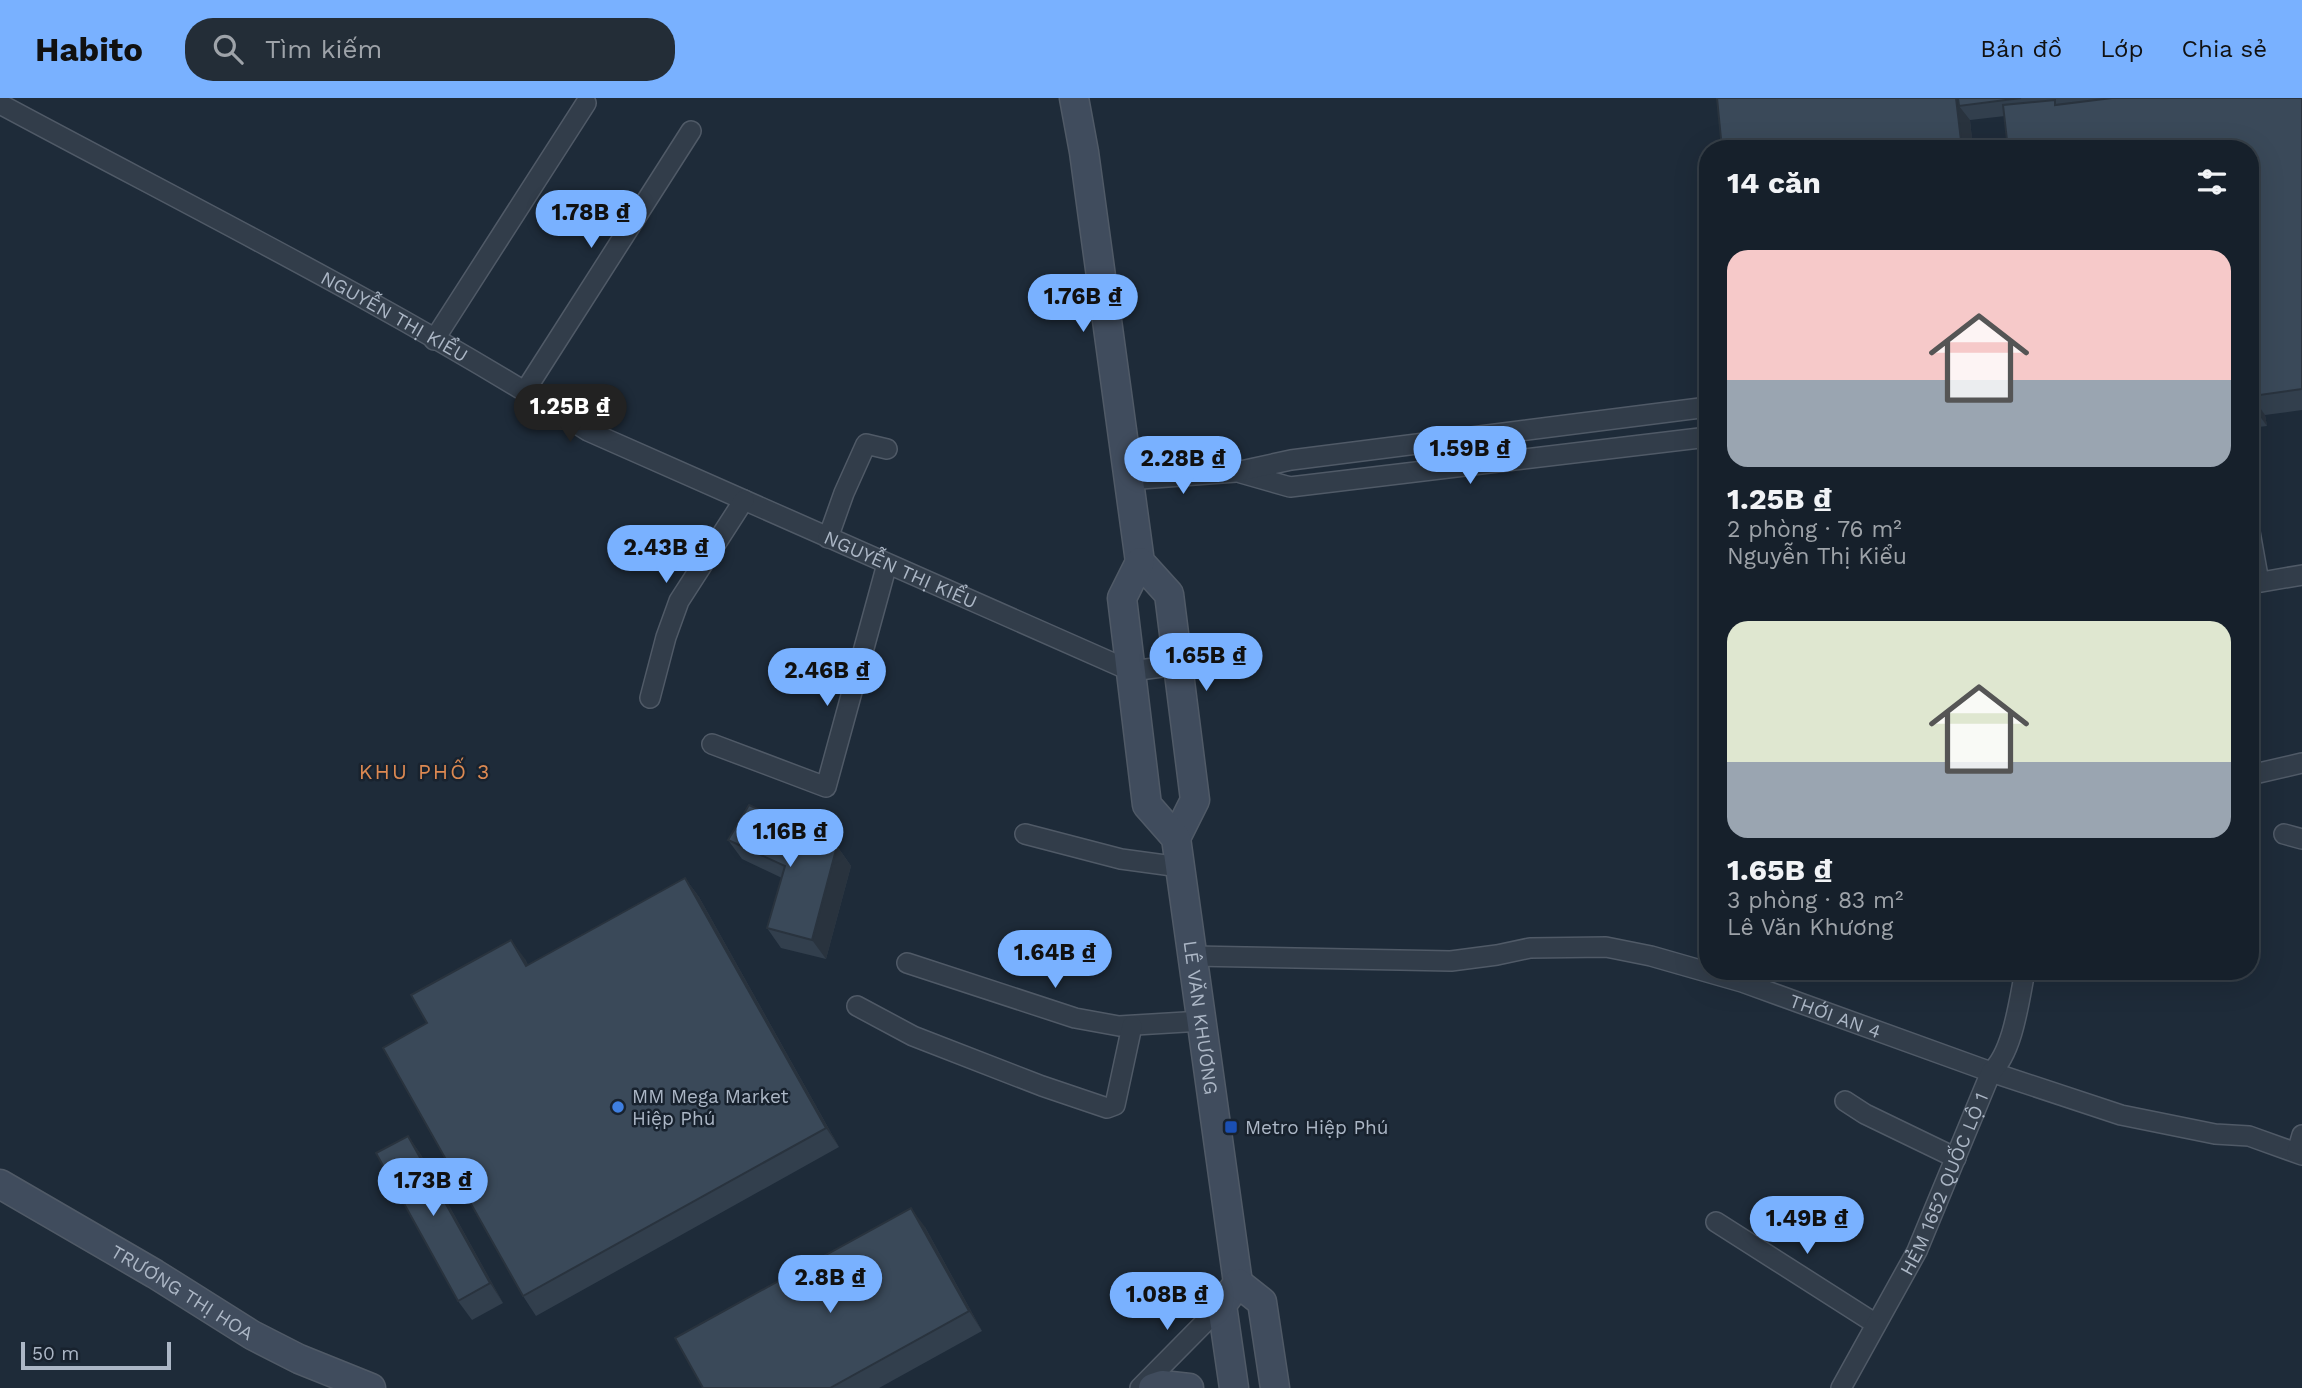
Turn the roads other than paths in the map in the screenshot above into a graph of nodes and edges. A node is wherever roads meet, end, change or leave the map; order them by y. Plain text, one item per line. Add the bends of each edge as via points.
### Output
1 (1074, 98) edge
2 (586, 103) dead end
3 (0, 104) edge
4 (691, 131) dead end
5 (434, 340) junction
6 (525, 391) junction
7 (1699, 408) edge
8 (1652, 415) junction
9 (1699, 438) edge
10 (1663, 443) junction
11 (887, 449) dead end
12 (1236, 472) junction
13 (1127, 480) junction
14 (744, 500) junction
15 (828, 538) junction
16 (1140, 562) junction
17 (887, 564) junction
18 (2302, 575) edge
19 (2259, 582) edge
20 (1178, 665) junction
21 (1131, 671) junction
22 (650, 698) dead end
23 (712, 744) dead end
24 (2302, 763) edge
25 (2259, 773) edge
26 (1025, 834) dead end
27 (1176, 838) junction
28 (1180, 867) junction
29 (1193, 956) junction
30 (907, 963) dead end
31 (1699, 970) edge
32 (1735, 980) edge
33 (2023, 980) edge
34 (857, 1006) dead end
35 (1202, 1021) junction
36 (1132, 1026) junction
37 (1991, 1072) junction
38 (1845, 1101) dead end
39 (2300, 1147) edge
40 (1956, 1158) junction
41 (0, 1184) edge
42 (1716, 1222) dead end
43 (1230, 1294) junction
44 (1876, 1324) junction
45 (371, 1388) edge
46 (1140, 1388) edge
47 (1153, 1388) edge
48 (1189, 1388) edge
49 (1234, 1388) edge
50 (1275, 1388) edge
51 (1841, 1388) edge

1 - 13 main road
2 - 5 street
3 - 5 street, NGUYỄN THỊ KIỂU
4 - 6 street
5 - 6 street, NGUYỄN THỊ KIỂU
6 - 14 street, NGUYỄN THỊ KIỂU via 588,431
7 - 8 street
8 - 10 street
8 - 12 street via 1291,460
9 - 10 street
10 - 12 street via 1290,487
11 - 15 street via 866,444
12 - 13 street
13 - 16 main road
14 - 15 street, NGUYỄN THỊ KIỂU
14 - 22 street via 679,601
15 - 17 street, NGUYỄN THỊ KIỂU
16 - 20 main road via 1170,594
16 - 21 main road via 1122,598
17 - 21 street, NGUYỄN THỊ KIỂU
17 - 23 street via 826,787
18 - 19 street
20 - 21 street
20 - 27 main road via 1195,800
21 - 27 main road via 1147,805
24 - 25 street
26 - 28 street via 1121,859
27 - 28 main road, LÊ VĂN KHƯƠNG
28 - 29 main road, LÊ VĂN KHƯƠNG
29 - 31 street, THỚI AN 4 via 1451,961 1530,947 1606,947
29 - 35 main road, LÊ VĂN KHƯƠNG
30 - 36 street via 1075,1018
32 - 37 street, THỚI AN 4
33 - 37 street, HẺM 1652 QUỐC LỘ 1 via 2000,1064
34 - 36 street via 913,1036 1107,1108 1115,1105
35 - 36 street
35 - 43 main road, LÊ VĂN KHƯƠNG
37 - 39 street, THỚI AN 4 via 2121,1115
37 - 40 street, HẺM 1652 QUỐC LỘ 1
38 - 40 street
40 - 44 street, HẺM 1652 QUỐC LỘ 1 via 1917,1251
41 - 45 main road, TRƯƠNG THỊ HOA via 252,1335
42 - 44 street
43 - 46 street
43 - 49 main road, LÊ VĂN KHƯƠNG
43 - 50 main road via 1262,1302
44 - 51 street, HẺM 1652 QUỐC LỘ 1
47 - 48 main road

